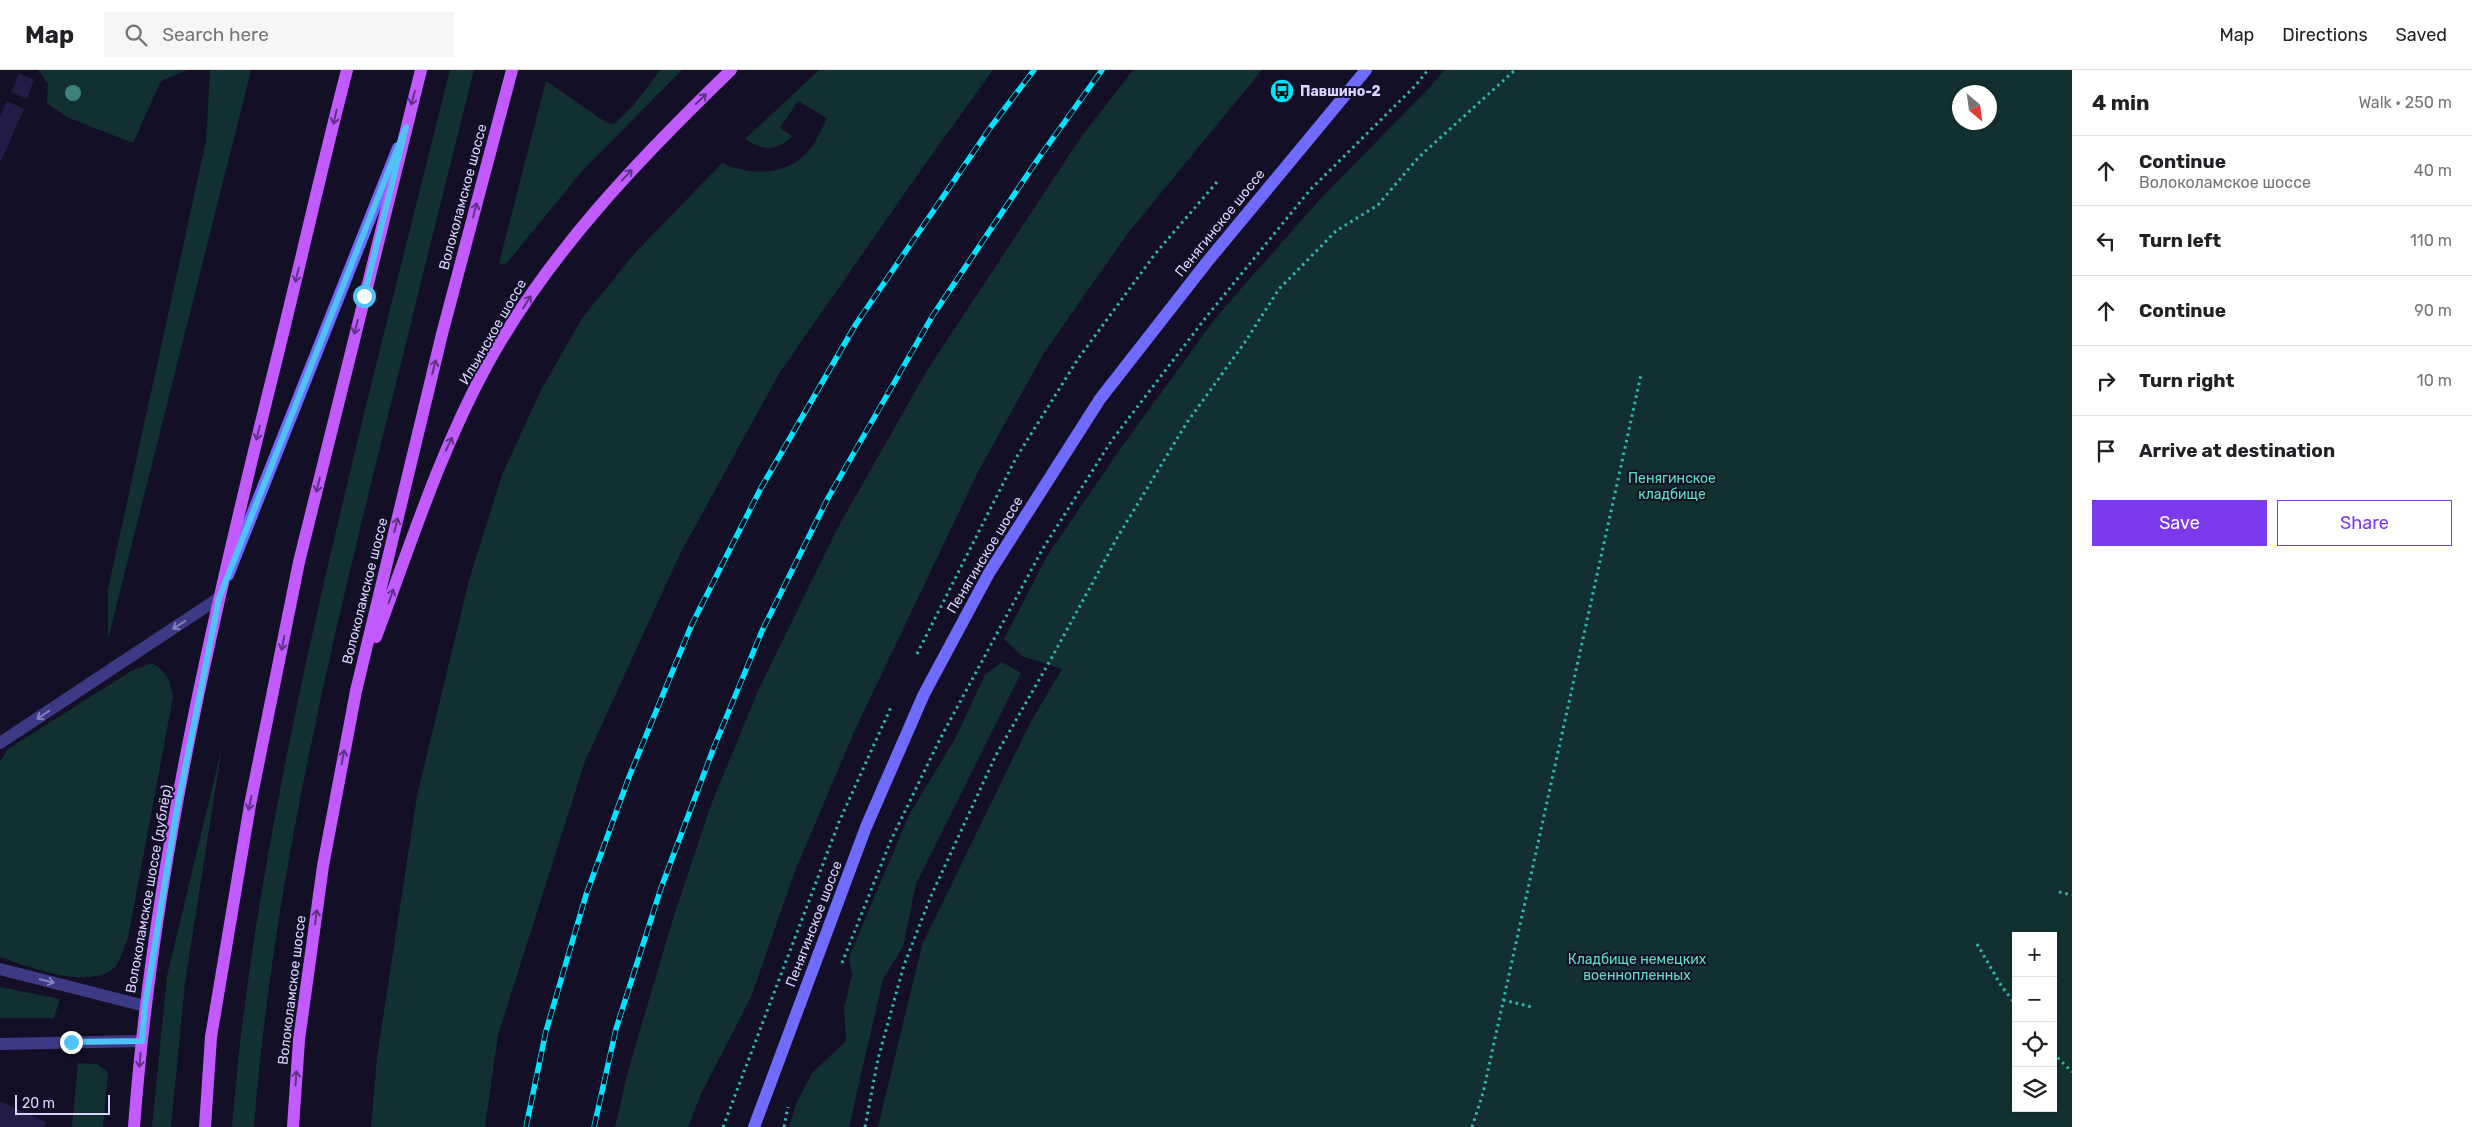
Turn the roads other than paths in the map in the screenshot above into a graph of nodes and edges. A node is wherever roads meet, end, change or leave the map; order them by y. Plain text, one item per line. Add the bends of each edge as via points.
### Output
1 (347, 70) edge
2 (421, 70) edge
3 (512, 70) edge
4 (731, 70) edge
5 (1366, 70) edge
6 (406, 127) junction
7 (219, 598) junction
8 (356, 691) junction
9 (0, 743) edge
10 (0, 969) edge
11 (145, 1006) junction
12 (142, 1041) junction
13 (0, 1044) edge
14 (134, 1127) edge
15 (205, 1127) edge
16 (293, 1127) edge
17 (754, 1127) edge

1 -> 7 main road
2 -> 6 main road
8 -> 3 main road, Волоколамское шоссе via 442,334
8 -> 4 main road, Ильинское шоссе via 443,458 487,365 537,285 597,208 671,128
5 - 17 main road, Пенягинское шоссе via 1207,262 1100,399 989,573 924,694 866,828
6 - 7 main road
6 -> 15 main road via 299,562 252,795 211,1037
7 -> 9 lane
7 - 11 main road, Волоколамское шоссе (дублёр) via 176,814
16 -> 8 main road, Волоколамское шоссе via 299,1040 323,866
10 -> 11 lane
11 - 12 main road, Волоколамское шоссе (дублёр)
12 - 13 lane
12 -> 14 main road, Волоколамское шоссе (дублёр)

